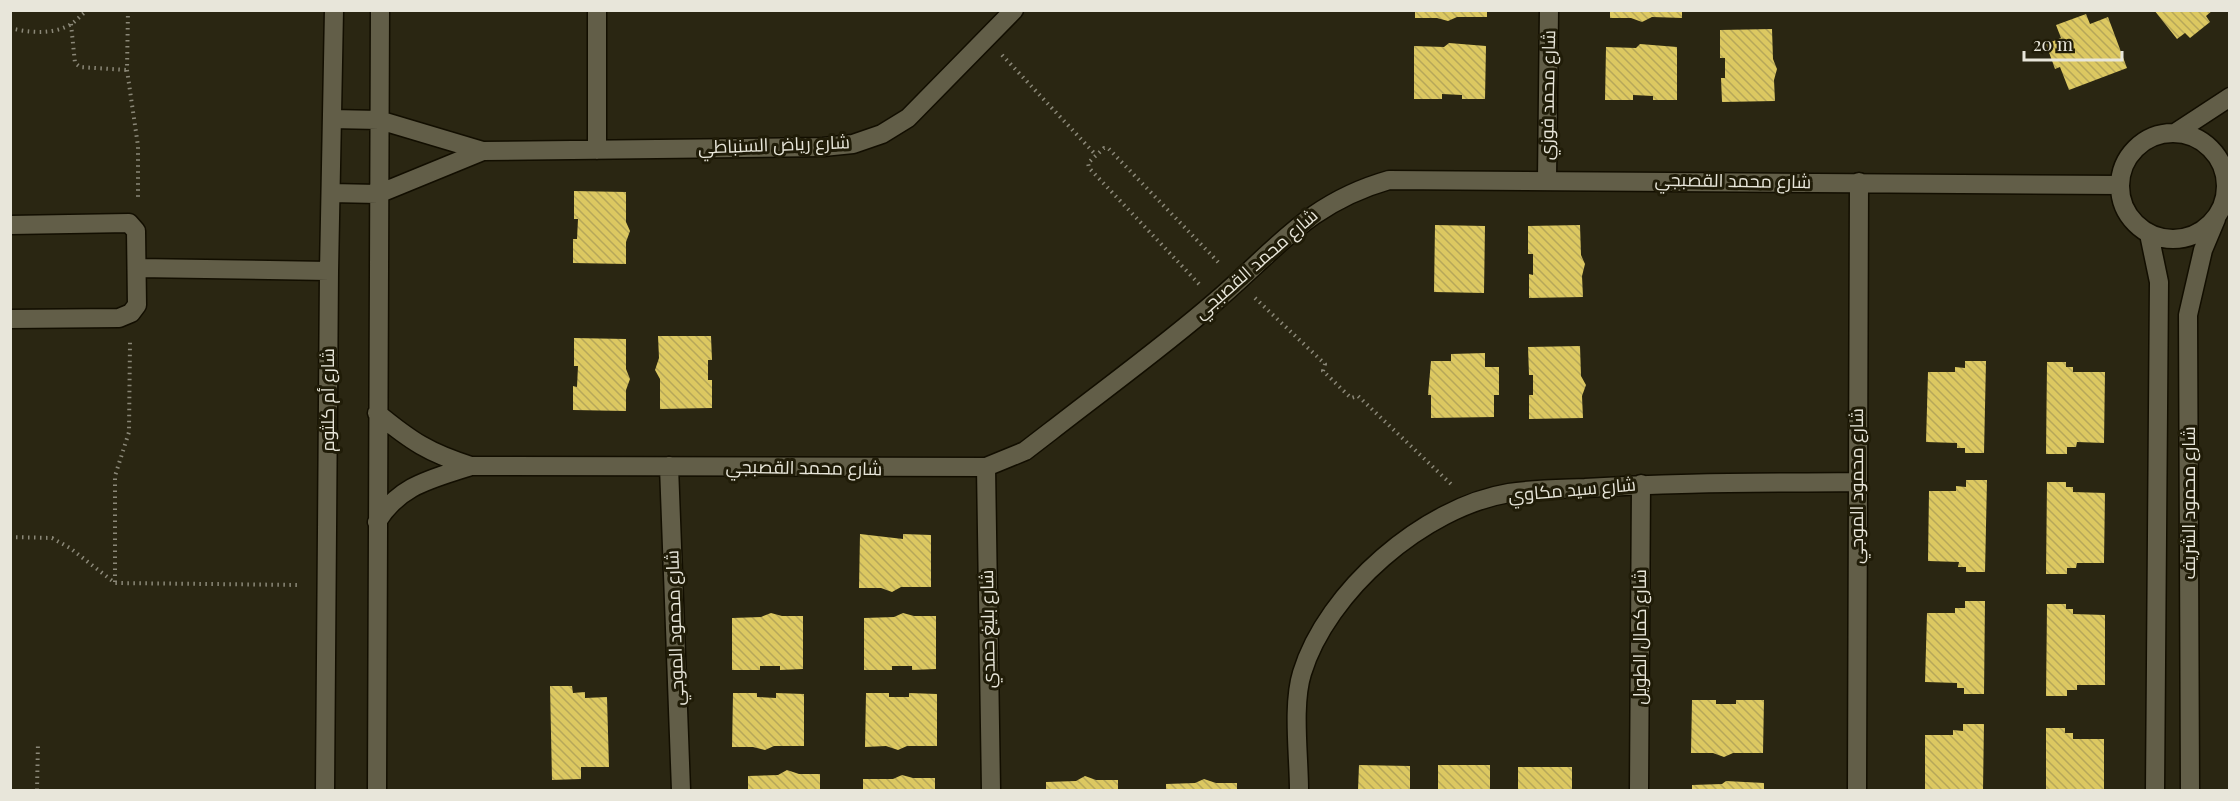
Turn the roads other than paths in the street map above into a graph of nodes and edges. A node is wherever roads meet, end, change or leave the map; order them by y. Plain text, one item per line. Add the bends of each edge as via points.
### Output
1 (334, 10) edge
2 (380, 10) edge
3 (597, 10) edge
4 (1014, 10) edge
5 (1549, 10) edge
6 (2229, 97) edge
7 (332, 119) junction
8 (379, 120) junction
9 (2175, 133) junction
10 (597, 150) junction
11 (483, 152) junction
12 (1547, 179) junction
13 (1859, 182) junction
14 (2120, 185) junction
15 (2228, 191) edge
16 (331, 193) junction
17 (378, 194) junction
18 (2216, 219) junction
19 (10, 225) edge
20 (2149, 234) junction
21 (138, 268) junction
22 (329, 271) junction
23 (10, 319) edge
24 (377, 413) junction
25 (471, 466) junction
26 (669, 466) junction
27 (986, 468) junction
28 (1857, 483) junction
29 (1641, 484) junction
30 (377, 522) junction
31 (325, 790) edge
32 (377, 790) edge
33 (681, 790) edge
34 (991, 790) edge
35 (1299, 790) edge
36 (1639, 790) edge
37 (1857, 790) edge
38 (2155, 790) edge
39 (2190, 790) edge

1 - 7 street, شارع أم كلثوم
2 - 8 street
3 - 10 street
4 - 10 street, شارع رياض السنباطي via 908,118 882,134 854,144
5 - 12 street, شارع محمد فوزي
6 - 9 street
7 - 8 street, شارع رياض السنباطي
7 - 16 street, شارع أم كلثوم
8 - 11 street, شارع رياض السنباطي
8 - 17 street
9 - 14 street via 2154,136 2136,147 2124,165
9 - 15 street via 2197,138 2214,153 2225,173
10 - 11 street, شارع رياض السنباطي
11 - 17 street, شارع رياض السنباطي
12 - 13 street, شارع محمد القصبجي
12 - 27 street, شارع محمد القصبجي via 1389,180 1328,203 1216,301 1025,451
13 - 14 street, شارع محمد القصبجي
13 - 28 street, شارع محمود الموجي
14 - 20 street via 2123,205 2133,222
15 - 18 street
16 - 17 street
16 - 22 street, شارع أم كلثوم
17 - 24 street
18 - 20 street via 2202,232 2185,238 2167,240
18 - 39 street, شارع محمود الشريف via 2203,250 2188,315
19 - 21 street via 129,223 136,231
20 - 38 street, شارع محمود الشريف via 2159,282
21 - 22 street
21 - 23 street via 136,305 131,313 119,318
22 - 31 street, شارع أم كلثوم
24 - 25 street, شارع محمد القصبجي via 414,443
24 - 30 street
25 - 26 street, شارع محمد القصبجي
25 - 30 street, شارع محمد القصبجي via 405,491 388,504
26 - 27 street, شارع محمد القصبجي
26 - 33 street, شارع محمود الموجي
27 - 34 street, شارع بليغ حمدي
28 - 29 street, شارع سيد مكاوي
28 - 37 street, شارع محمود الموجي
29 - 35 street, شارع سيد مكاوي via 1508,493 1445,514 1376,563 1342,601 1315,644 1302,674
29 - 36 street, شارع كمال الطويل
30 - 32 street

